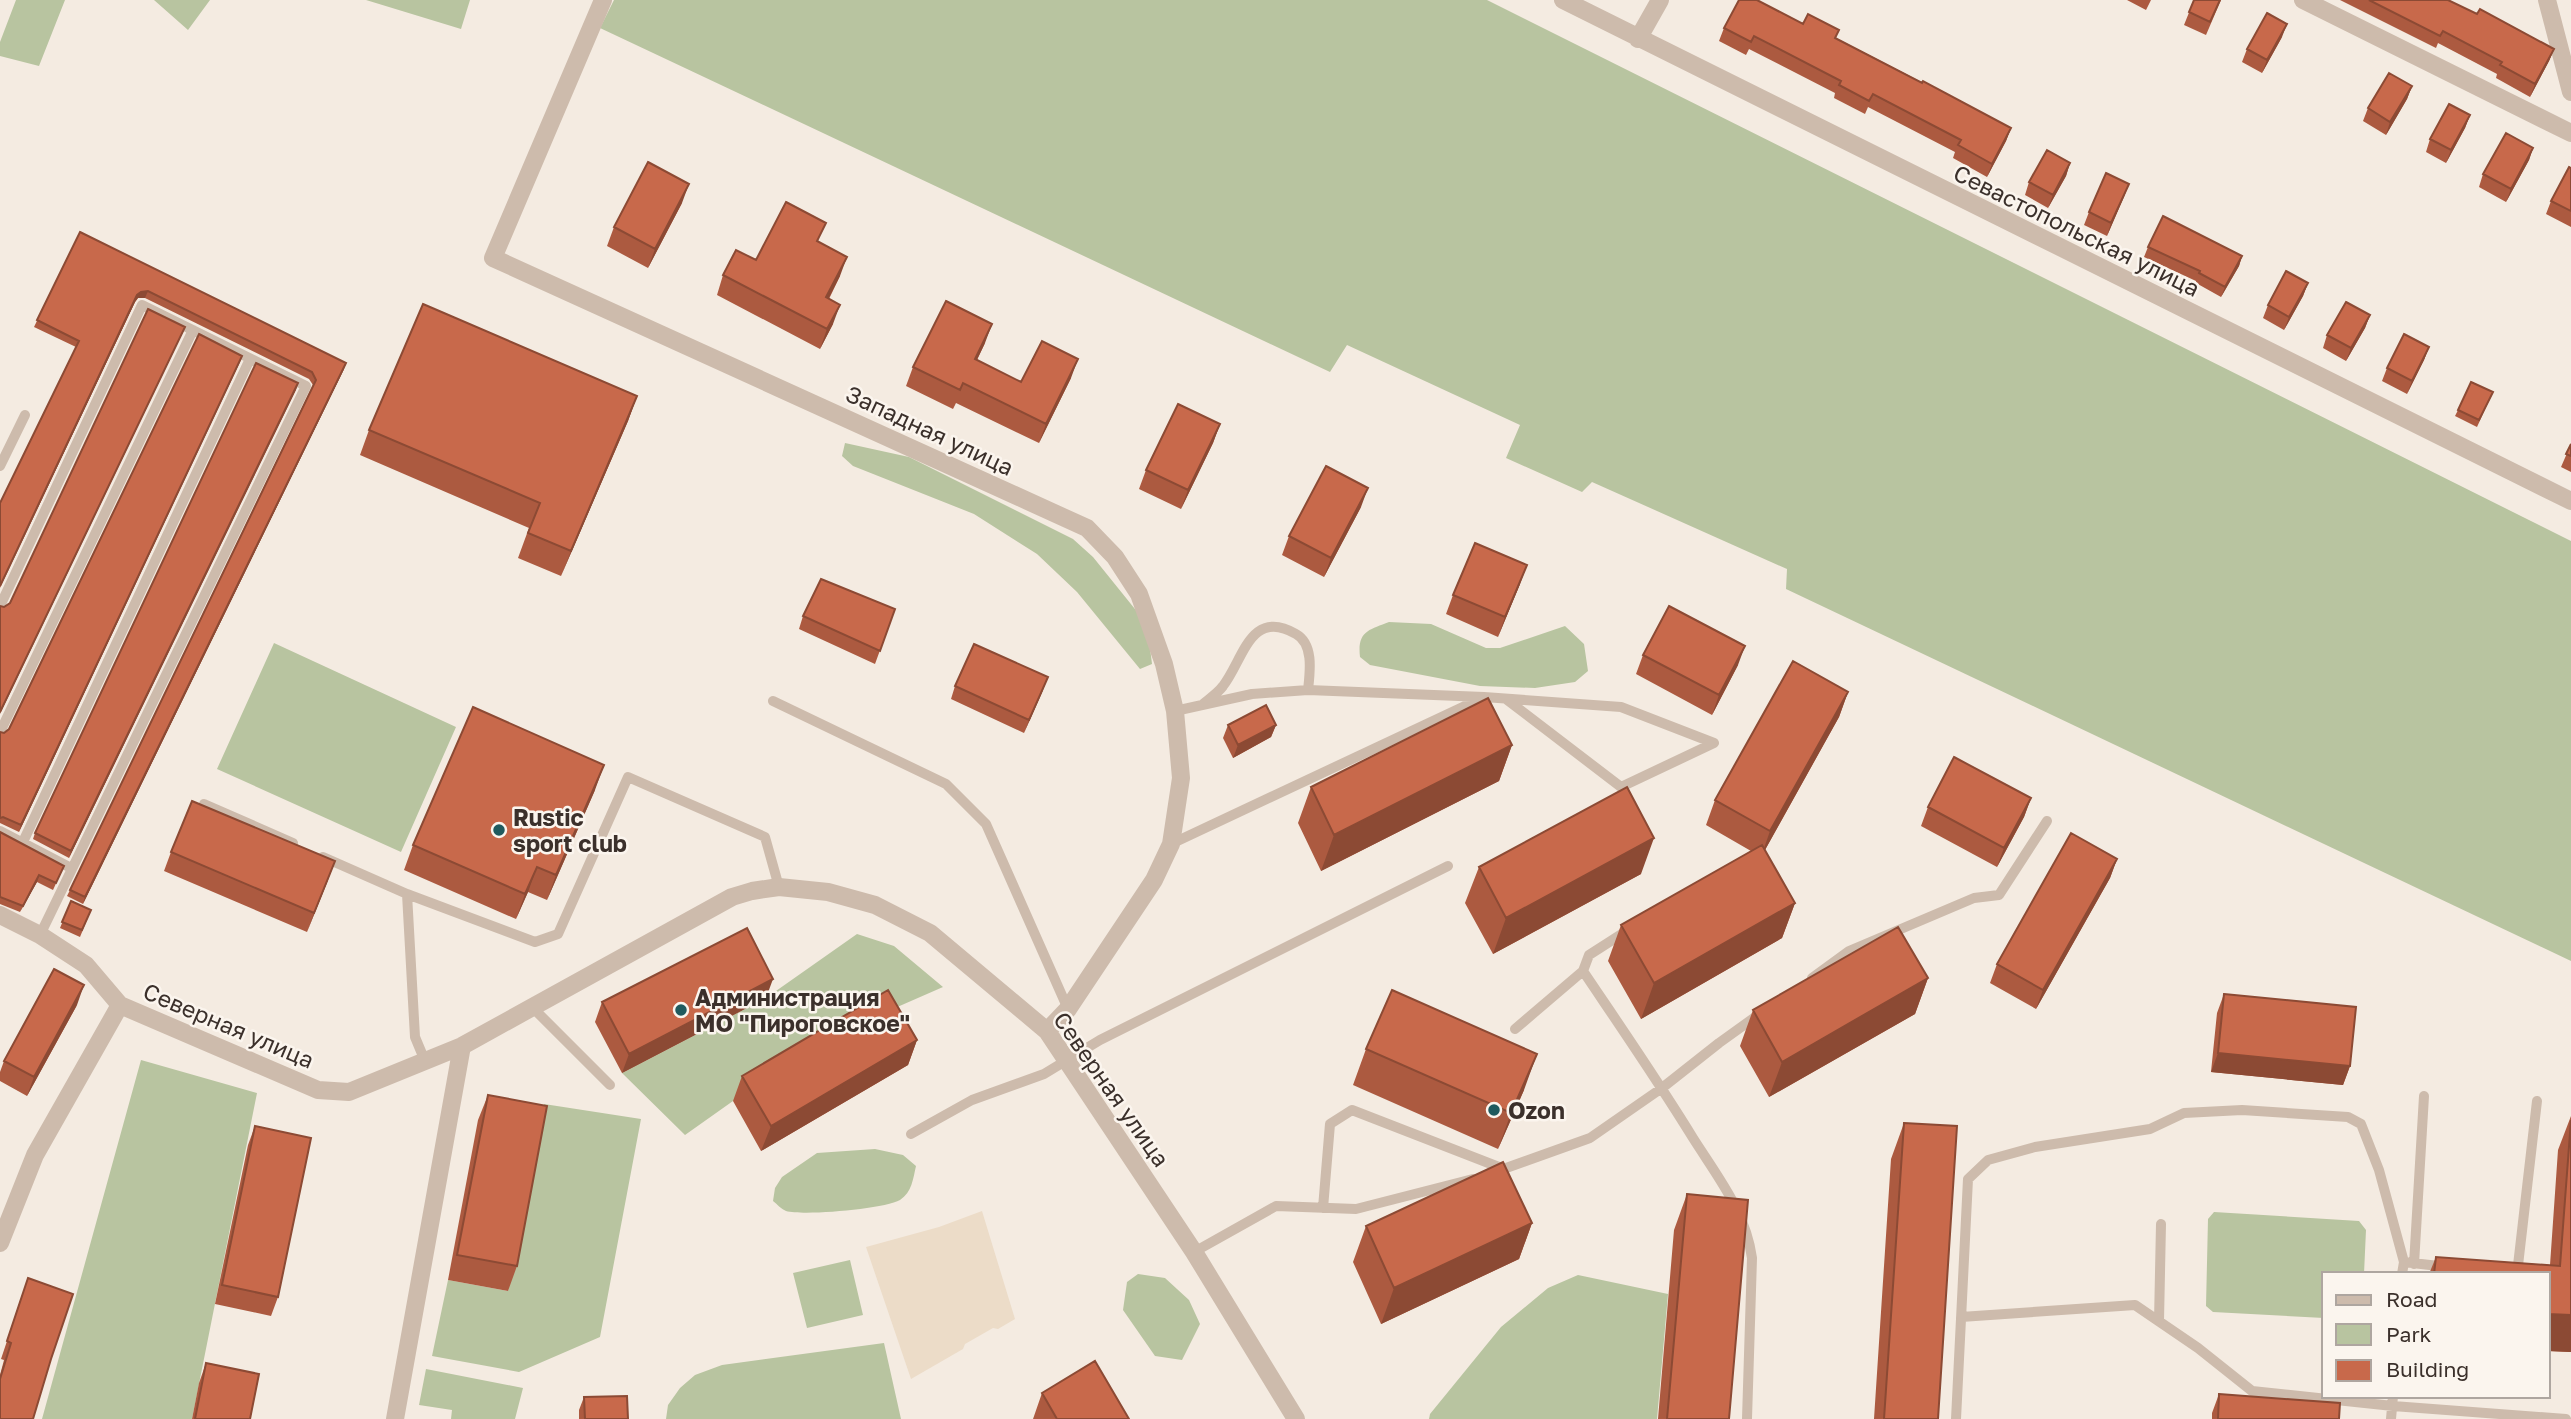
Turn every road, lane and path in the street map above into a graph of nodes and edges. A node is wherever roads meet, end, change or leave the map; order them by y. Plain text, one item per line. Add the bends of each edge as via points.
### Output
1 (603, 0) edge
2 (1563, 0) edge
3 (1660, 0) edge
4 (2303, 0) edge
5 (2547, 0) edge
6 (1638, 39) junction
7 (2571, 92) edge
8 (2571, 133) edge
9 (193, 330) junction
10 (250, 359) junction
11 (25, 415) dead end
12 (0, 466) edge
13 (2571, 501) edge
14 (0, 606) edge
15 (1308, 690) junction
16 (1484, 697) junction
17 (1506, 699) junction
18 (773, 701) dead end
19 (1202, 705) junction
20 (1175, 711) junction
21 (0, 732) edge
22 (204, 804) edge
23 (2047, 821) dead end
24 (0, 831) edge
25 (22, 844) junction
26 (1171, 845) junction
27 (306, 849) edge
28 (318, 855) edge
29 (1448, 866) dead end
30 (71, 868) junction
31 (779, 887) junction
32 (407, 894) junction
33 (0, 915) edge
34 (1643, 920) edge
35 (40, 935) junction
36 (1583, 971) junction
37 (1804, 983) edge
38 (120, 1005) junction
39 (1771, 1006) edge
40 (532, 1007) junction
41 (1068, 1009) junction
42 (1515, 1029) dead end
43 (1047, 1031) junction
44 (462, 1046) junction
45 (1066, 1059) junction
46 (425, 1061) junction
47 (610, 1085) dead end
48 (1662, 1088) junction
49 (2424, 1096) dead end
50 (2537, 1101) dead end
51 (911, 1134) dead end
52 (1504, 1169) junction
53 (1323, 1208) junction
54 (2161, 1224) dead end
55 (0, 1243) edge
56 (1195, 1252) junction
57 (2407, 1267) edge
58 (2465, 1269) edge
59 (2516, 1272) edge
60 (1961, 1317) junction
61 (2158, 1321) junction
62 (2322, 1396) edge
63 (2351, 1398) edge
64 (2393, 1401) edge
65 (395, 1419) edge
66 (1296, 1419) edge
67 (1747, 1419) edge
68 (1956, 1419) edge
69 (2391, 1419) edge
70 (2566, 1419) edge

1 - 20 street, Западная улица via 493,258 1087,528 1115,557 1139,594
2 - 6 street, Севастопольская улица
3 - 6 street
4 - 8 street
5 - 7 street
6 - 13 street, Севастопольская улица
9 - 10 lane
9 - 14 lane via 142,305
9 - 21 lane
10 - 25 lane
10 - 30 lane via 306,386
11 - 12 lane
15 - 16 lane
15 - 19 lane via 1252,694
15 - 19 lane via 1308,649 1298,635 1264,628 1249,640 1224,686
16 - 17 lane
16 - 26 lane
17 - 17 lane via 1621,707 1714,743 1621,787
18 - 41 lane via 946,784 986,824
19 - 20 lane
20 - 26 street, Западная улица via 1181,778
22 - 27 lane
23 - 37 lane via 1999,895 1974,898 1849,951
24 - 25 lane
25 - 30 lane
26 - 41 street, Западная улица via 1154,880
28 - 32 lane
29 - 45 lane
30 - 35 lane
31 - 32 lane via 765,837 628,777 558,934 535,942
31 - 40 street, Северная улица via 732,897
31 - 43 street, Северная улица via 828,892 875,905 930,933
32 - 46 lane via 415,1037
33 - 35 street, Северная улица
34 - 36 lane via 1589,955
35 - 38 street, Северная улица via 86,965
36 - 42 lane
36 - 48 lane
38 - 46 street, Северная улица via 318,1090 349,1092
38 - 55 street via 35,1155
39 - 48 lane
40 - 44 street, Северная улица
40 - 47 lane
41 - 43 street, Западная улица
43 - 45 street, Северная улица
44 - 46 street, Северная улица
44 - 65 street
45 - 51 lane via 1044,1074 972,1100
45 - 56 street, Северная улица
48 - 52 lane via 1590,1138
48 - 67 lane via 1749,1234
49 - 57 lane
50 - 59 lane
52 - 53 lane via 1356,1209
52 - 53 lane via 1352,1110 1330,1124
53 - 56 lane via 1276,1206
54 - 61 lane
56 - 66 street, Северная улица
57 - 58 lane
57 - 60 lane via 2361,1124 2348,1117 2242,1110 2184,1113 2150,1129 2035,1147 1988,1160 1968,1179
60 - 61 lane via 2135,1305
60 - 68 lane
61 - 62 lane via 2252,1391
63 - 64 lane
64 - 69 lane
64 - 70 lane

